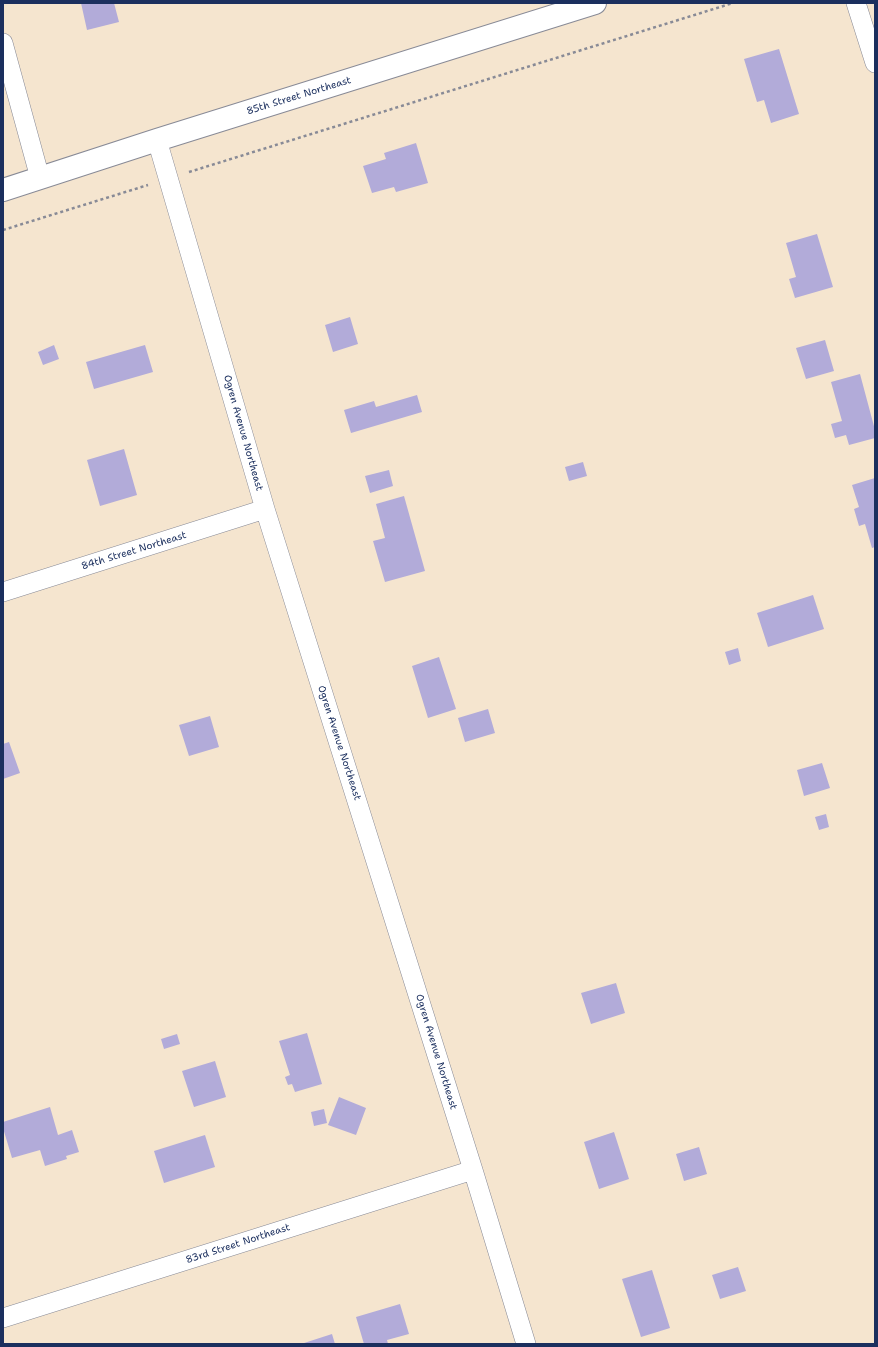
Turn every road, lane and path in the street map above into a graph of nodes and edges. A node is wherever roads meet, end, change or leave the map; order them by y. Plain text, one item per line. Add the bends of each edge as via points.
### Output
1 (595, 3) edge
2 (733, 3) edge
3 (856, 3) edge
4 (3, 43) edge
5 (875, 63) edge
6 (157, 140) junction
7 (195, 170) dead end
8 (40, 178) junction
9 (142, 187) dead end
10 (3, 190) edge
11 (3, 230) edge
12 (265, 509) junction
13 (3, 592) edge
14 (473, 1170) junction
15 (3, 1318) edge
16 (526, 1344) edge

1 - 6 street, 85th Street Northeast
2 - 7 path
3 - 5 street
4 - 8 street
6 - 8 street, 85th Street Northeast
6 - 12 street, Ogren Avenue Northeast
8 - 10 street, 85th Street Northeast
9 - 11 path
12 - 13 street, 84th Street Northeast
12 - 14 street, Ogren Avenue Northeast
14 - 15 street, 83rd Street Northeast
14 - 16 street, Ogren Avenue Northeast

